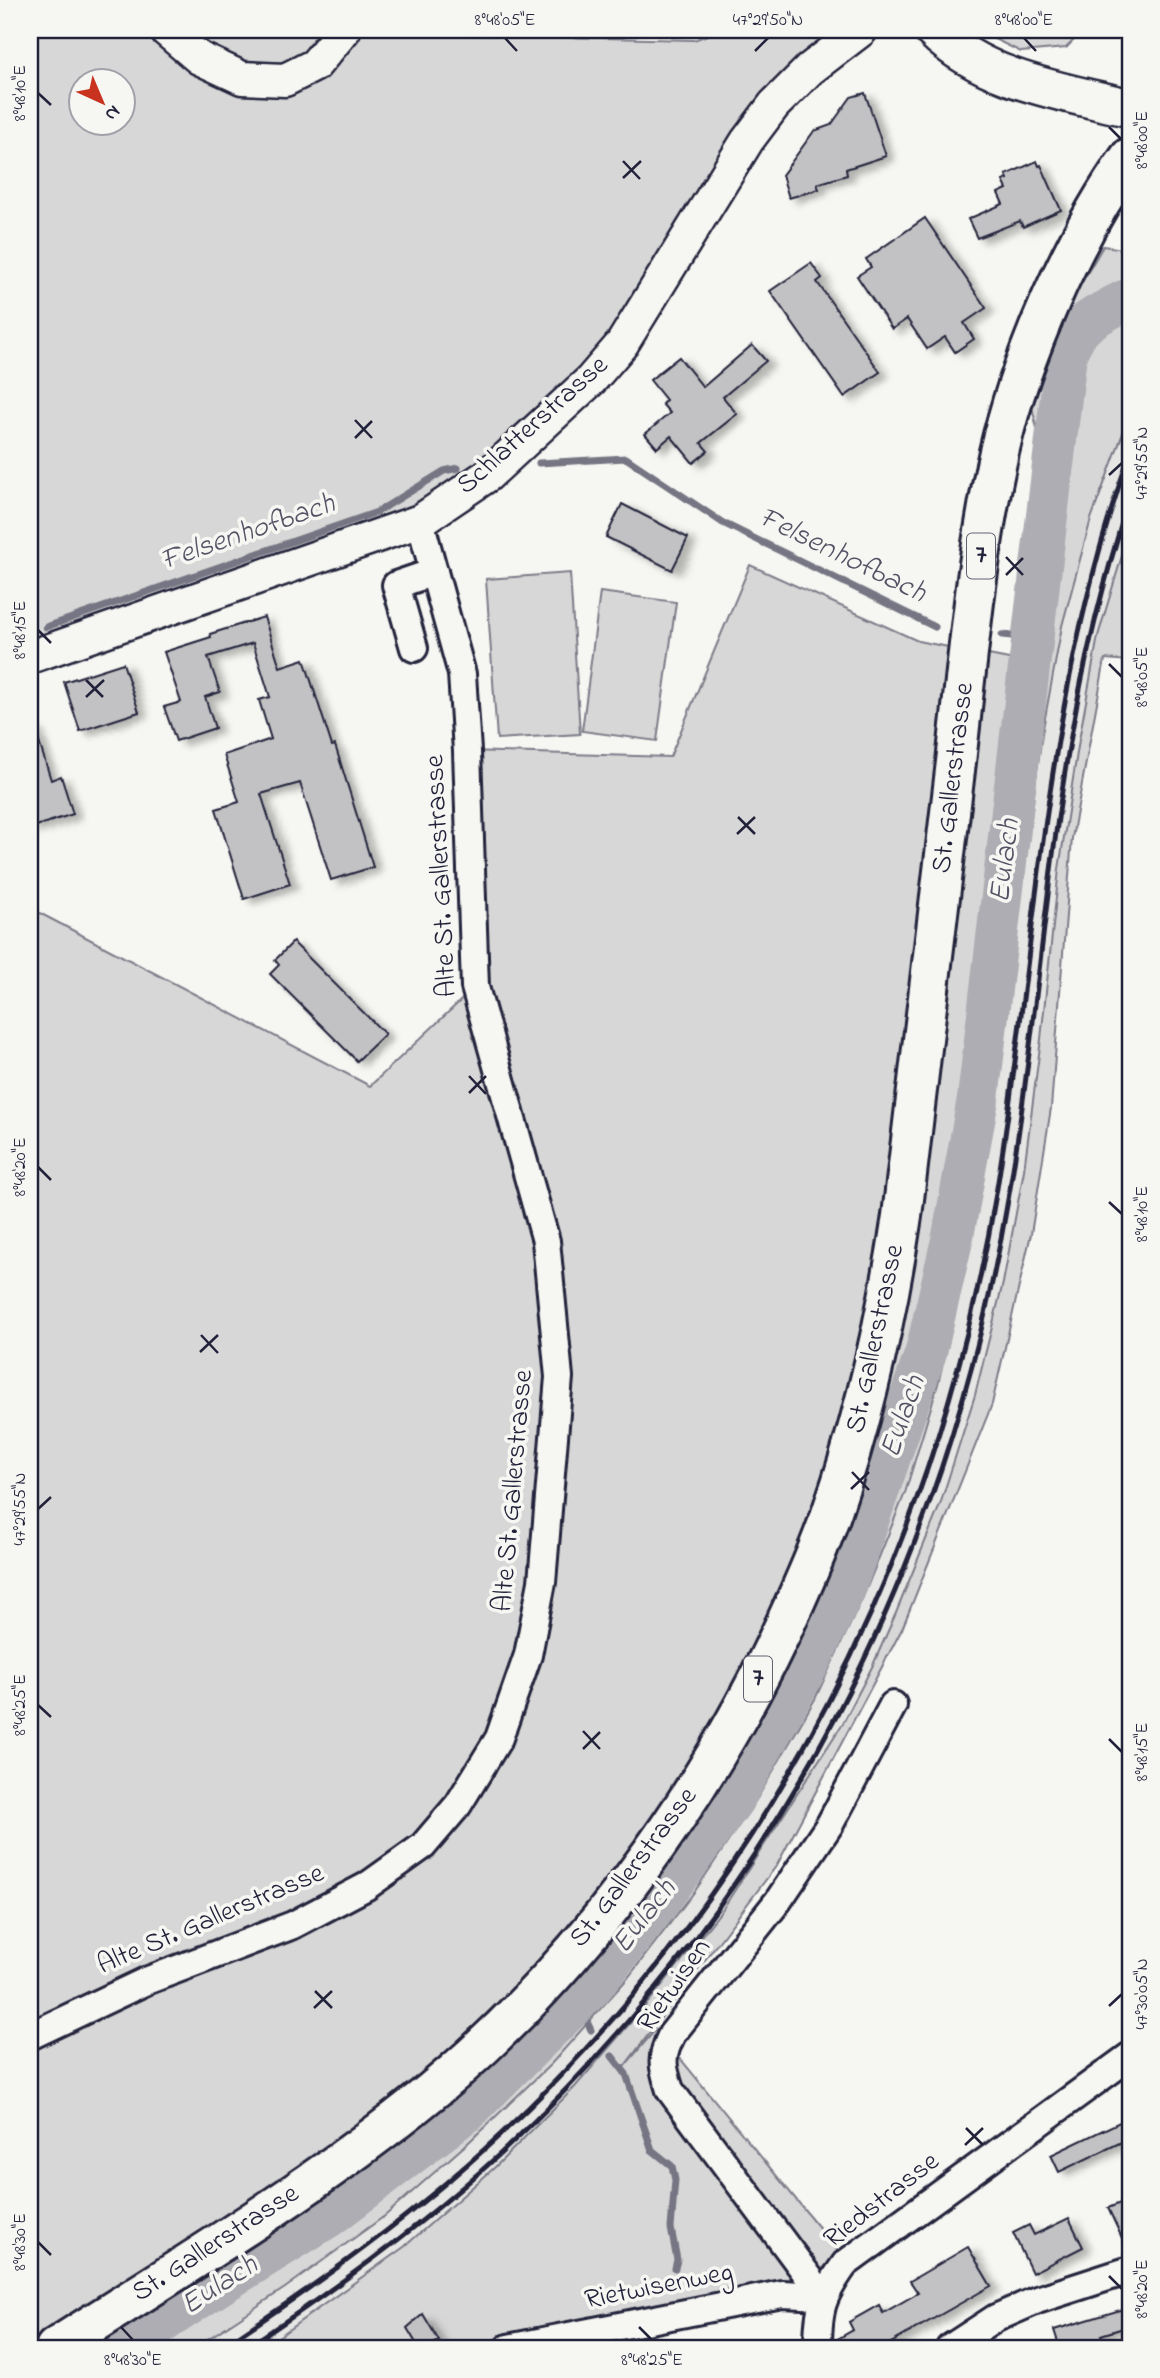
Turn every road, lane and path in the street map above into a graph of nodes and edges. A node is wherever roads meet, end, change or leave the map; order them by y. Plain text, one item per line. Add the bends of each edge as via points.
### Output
1 (166, 30) edge
2 (344, 30) edge
3 (861, 30) edge
4 (933, 30) edge
5 (1130, 108) edge
6 (1130, 157) edge
7 (420, 521) junction
8 (434, 572) junction
9 (414, 648) dead end
10 (30, 657) edge
11 (892, 1705) dead end
12 (30, 2036) edge
13 (1130, 2056) edge
14 (1130, 2270) edge
15 (823, 2296) junction
16 (55, 2348) edge
17 (508, 2348) edge
18 (817, 2348) edge
19 (950, 2348) edge

1 - 2 street via 199,58 242,78 285,80 315,65
3 - 7 street, Schlatterstrasse via 810,69 774,105 622,344 592,380 488,475
4 - 5 main road via 961,52 1022,80
6 - 16 main road, St. Gallerstrasse / 7 via 1068,263 1026,367 1000,451 981,561 890,1293 858,1428 831,1514 779,1638 714,1759 656,1848 573,1951 493,2036 414,2106 327,2172
7 - 8 street, Alte St. Gallerstrasse
7 - 10 street, Schlatterstrasse
8 - 9 street via 396,584
8 - 12 street, Alte St. Gallerstrasse via 462,674 475,987 545,1241 559,1377 541,1582 528,1655 499,1738 458,1805 423,1846 368,1886 293,1925 146,1981
11 - 15 street, Rietwisen via 830,1824 778,1901 672,2034 663,2052 662,2067 670,2090
13 - 15 street, Riedstrasse via 845,2264
14 - 19 street via 1037,2300 996,2318
15 - 17 street, Rietwisenweg via 782,2294
15 - 18 street, Riedstrasse

